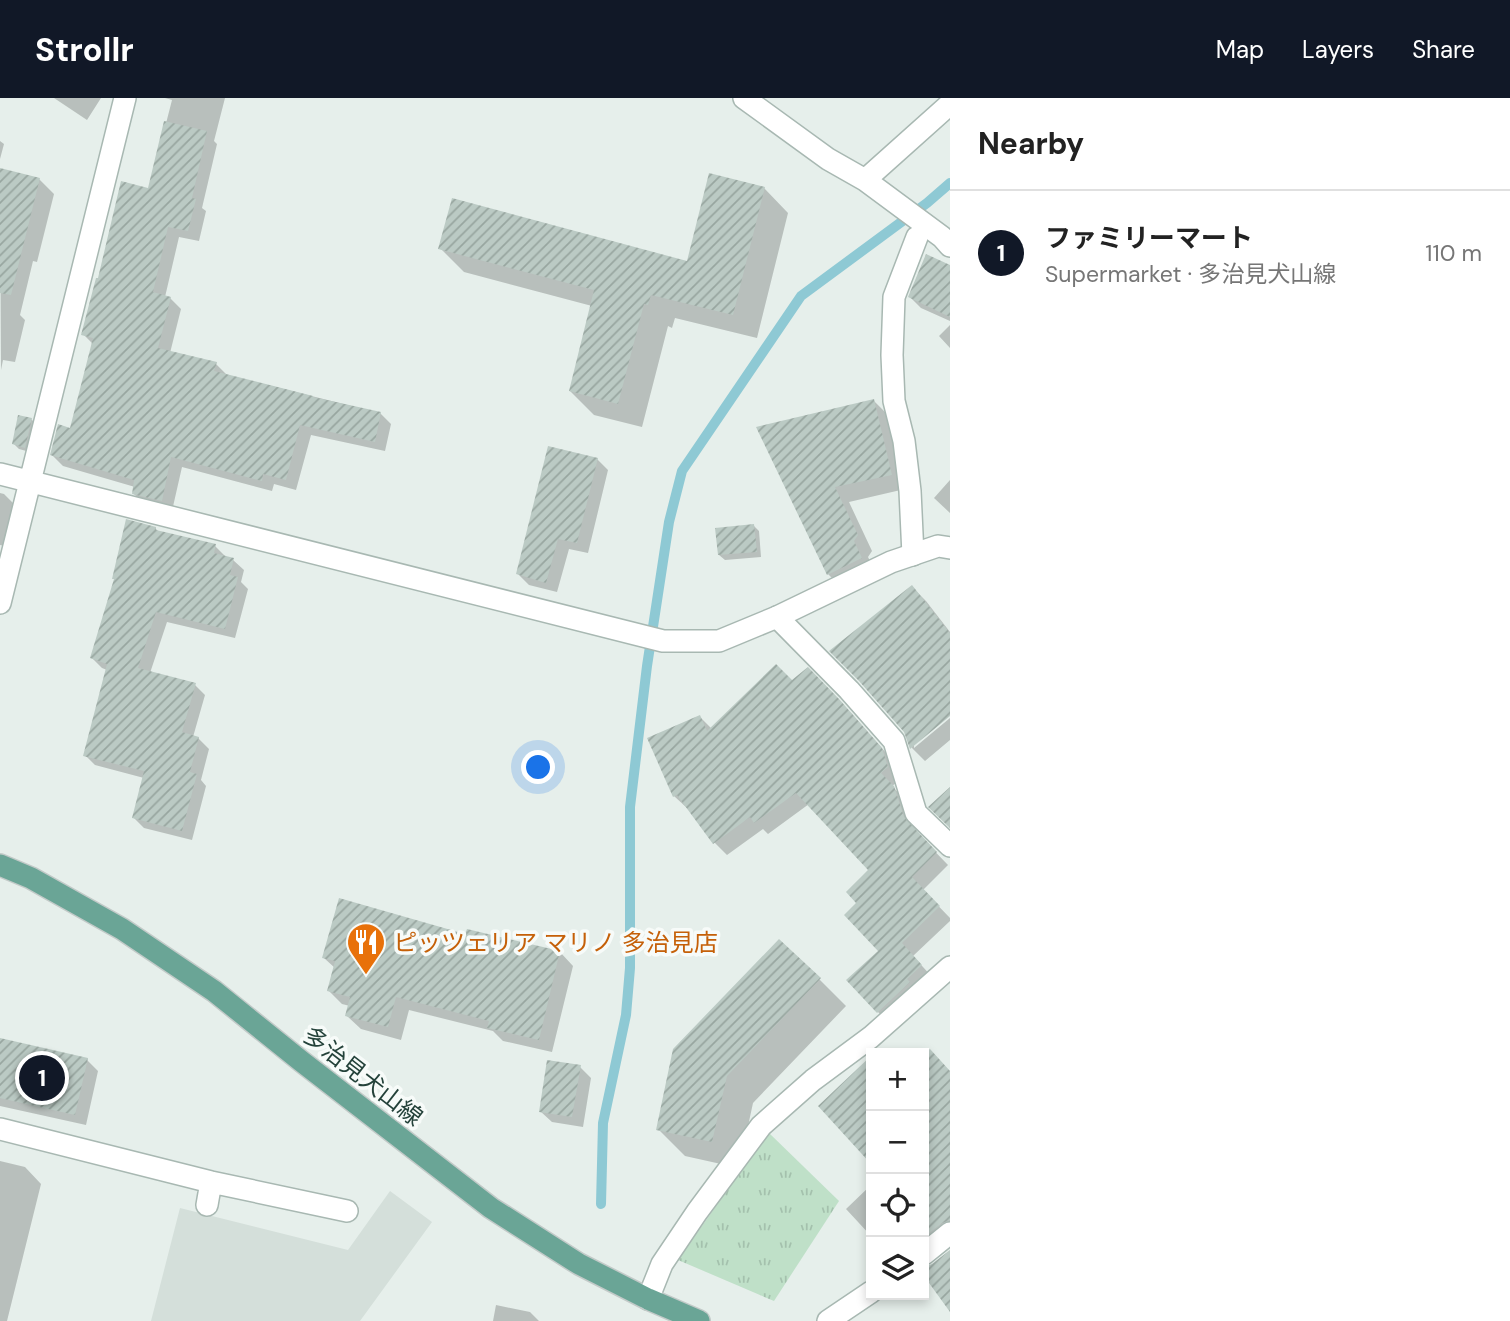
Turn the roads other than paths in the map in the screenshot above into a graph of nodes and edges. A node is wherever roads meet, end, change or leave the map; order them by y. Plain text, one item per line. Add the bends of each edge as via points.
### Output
1 (125, 98) edge
2 (744, 98) edge
3 (950, 104) edge
4 (865, 180) junction
5 (921, 231) junction
6 (950, 246) edge
7 (0, 474) edge
8 (30, 482) junction
9 (950, 548) edge
10 (913, 555) junction
11 (0, 603) edge
12 (777, 617) junction
13 (950, 846) edge
14 (0, 865) edge
15 (950, 967) edge
16 (0, 1129) edge
17 (211, 1182) junction
18 (208, 1205) dead end
19 (347, 1211) dead end
20 (950, 1233) edge
21 (929, 1250) edge
22 (866, 1296) edge
23 (648, 1299) junction
24 (699, 1321) edge
25 (828, 1321) edge

1 - 8 street
2 - 4 street
3 - 4 street
4 - 5 street
5 - 6 street via 942,237
5 - 10 street via 894,297 892,355
7 - 8 street
8 - 11 street
8 - 12 street via 663,641 719,641
9 - 10 street via 938,546
10 - 12 street
12 - 13 street via 894,741 916,813
14 - 23 main road, 多治見犬山線 via 122,929 214,991 491,1208 579,1264
15 - 23 street via 761,1126 662,1264
16 - 17 street
17 - 18 street
17 - 19 street
20 - 21 street
22 - 25 street
23 - 24 main road, 多治見犬山線

